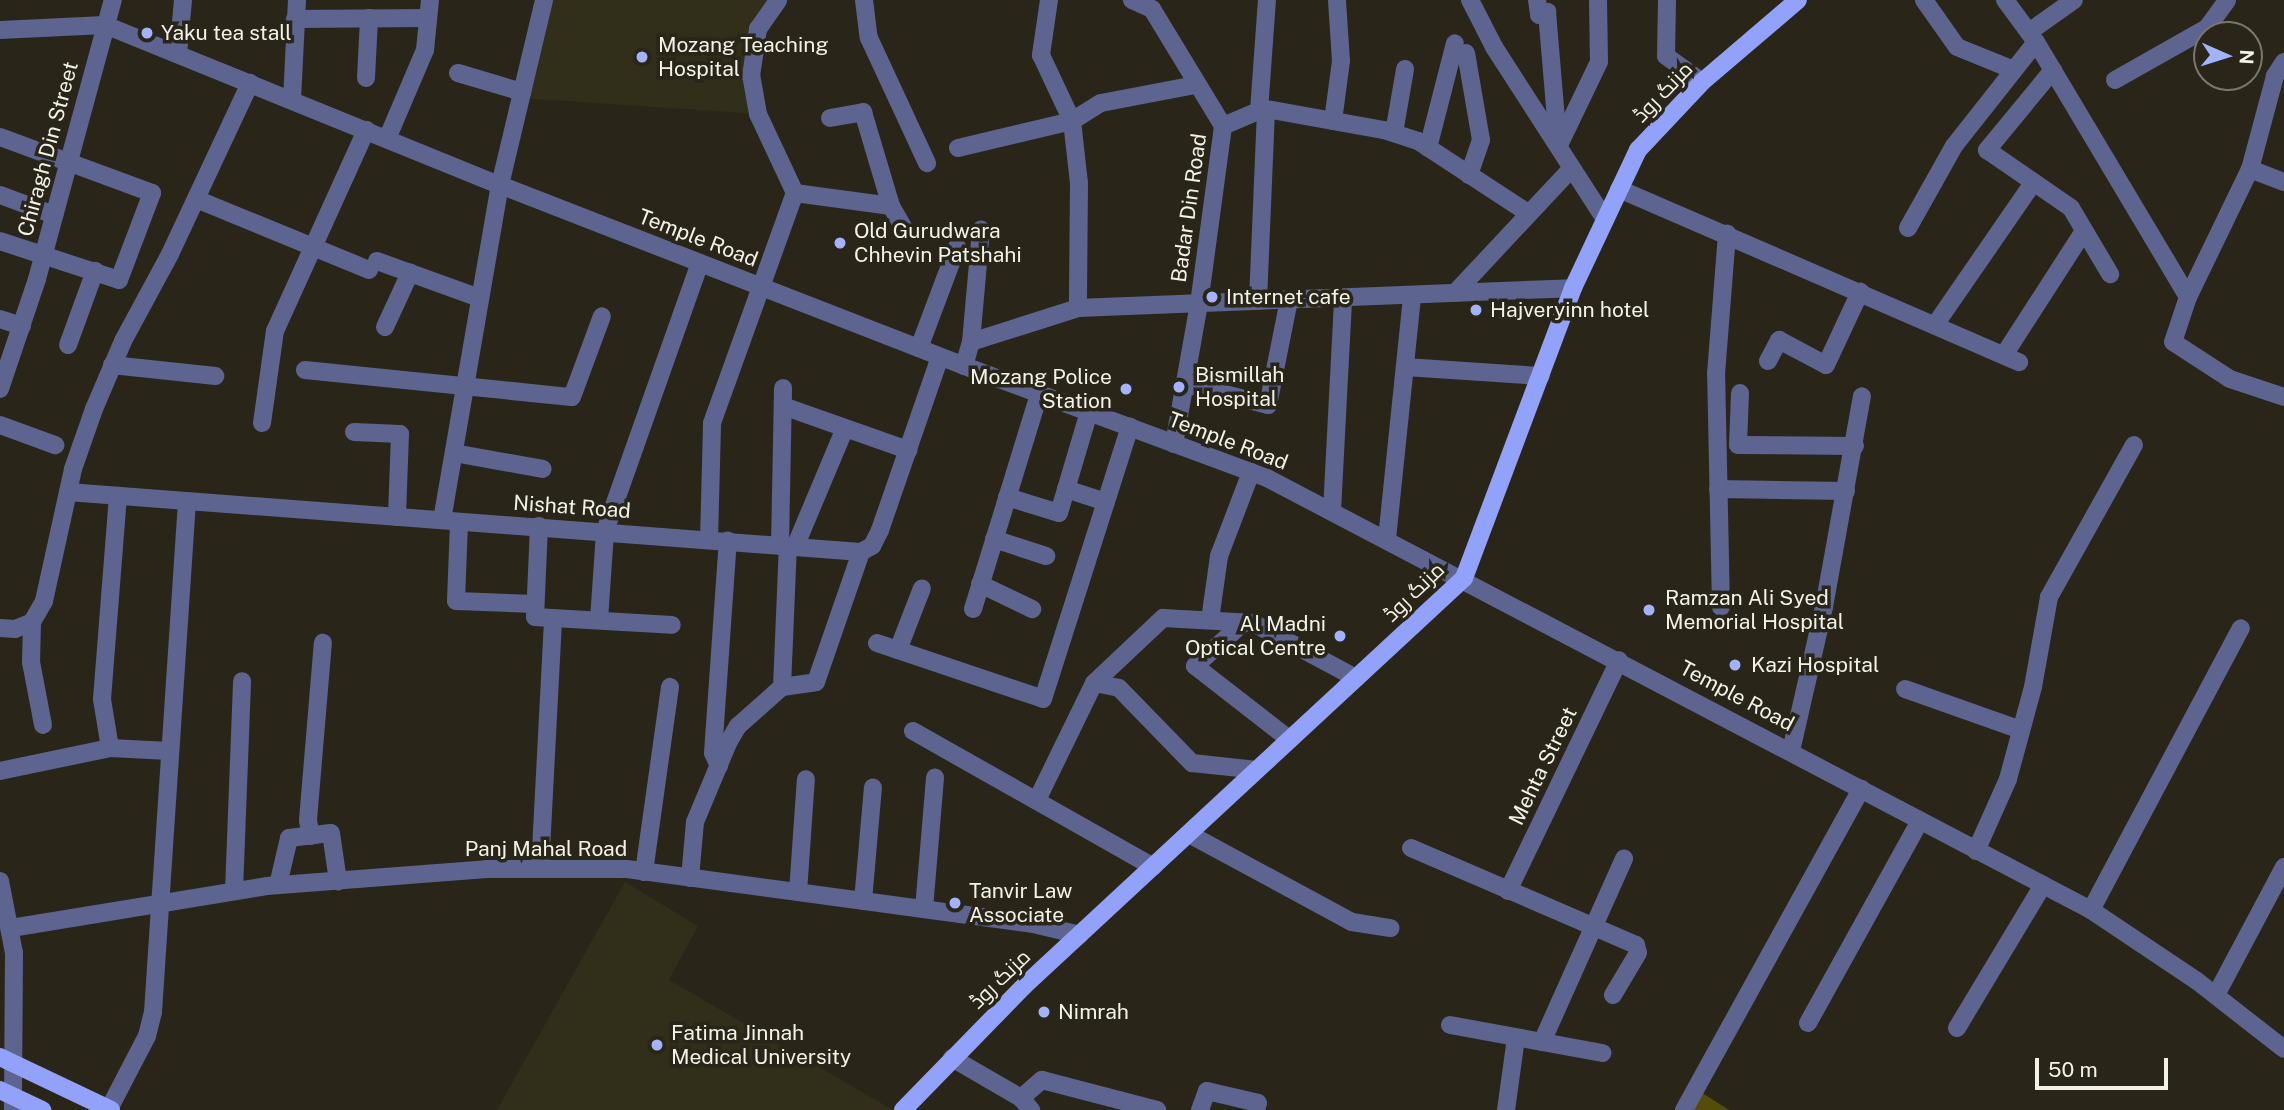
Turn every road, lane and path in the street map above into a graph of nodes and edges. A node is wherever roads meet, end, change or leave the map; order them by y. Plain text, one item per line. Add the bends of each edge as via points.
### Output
1 (113, 0) edge
2 (183, 0) edge
3 (297, 0) edge
4 (544, 0) edge
5 (778, 0) edge
6 (864, 0) edge
7 (1049, 0) edge
8 (1132, 0) edge
9 (1267, 0) edge
10 (1337, 0) edge
11 (1470, 0) edge
12 (1537, 0) edge
13 (1598, 0) edge
14 (1668, 0) edge
15 (1798, 0) edge
16 (1924, 0) edge
17 (2005, 0) edge
18 (2074, 0) edge
19 (2227, 0) edge
20 (429, 9) edge
21 (369, 18) junction
22 (295, 19) junction
23 (105, 25) junction
24 (0, 30) edge
25 (2033, 37) junction
26 (178, 54) junction
27 (2284, 62) edge
28 (1405, 69) dead end
29 (2014, 70) junction
30 (2053, 70) junction
31 (458, 73) dead end
32 (366, 78) dead end
33 (2115, 80) dead end
34 (1702, 82) junction
35 (250, 83) junction
36 (1195, 85) junction
37 (522, 92) junction
38 (292, 99) junction
39 (830, 118) dead end
40 (1072, 121) junction
41 (1333, 121) junction
42 (1223, 126) junction
43 (366, 130) junction
44 (1394, 133) junction
45 (0, 137) edge
46 (387, 139) junction
47 (1558, 147) junction
48 (958, 148) dead end
49 (1428, 148) junction
50 (69, 161) junction
51 (927, 163) dead end
52 (2250, 169) junction
53 (1570, 170) junction
54 (1469, 175) junction
55 (2033, 183) junction
56 (2284, 183) edge
57 (500, 185) junction
58 (1619, 188) junction
59 (795, 193) junction
60 (196, 198) junction
61 (1, 200) edge
62 (891, 206) junction
63 (1528, 213) junction
64 (54, 215) junction
65 (1604, 218) junction
66 (1908, 228) dead end
67 (981, 229) dead end
68 (905, 230) dead end
69 (1727, 233) junction
70 (2082, 234) junction
71 (0, 241) edge
72 (313, 247) junction
73 (957, 247) dead end
74 (44, 253) junction
75 (699, 263) junction
76 (95, 271) junction
77 (410, 273) junction
78 (2110, 274) dead end
79 (764, 288) junction
80 (1573, 288) junction
81 (1860, 292) junction
82 (1455, 293) junction
83 (1412, 295) junction
84 (2188, 297) junction
85 (1343, 298) junction
86 (480, 299) junction
87 (1289, 300) junction
88 (1258, 301) junction
89 (1199, 304) junction
90 (1078, 308) junction
91 (602, 316) dead end
92 (0, 319) edge
93 (1935, 325) junction
94 (22, 326) junction
95 (384, 327) dead end
96 (971, 342) junction
97 (68, 345) dead end
98 (919, 348) junction
99 (940, 357) junction
100 (1768, 361) dead end
101 (112, 365) junction
102 (964, 366) junction
103 (1405, 367) junction
104 (305, 370) dead end
105 (215, 376) dead end
106 (1541, 376) junction
107 (1, 382) edge
108 (1185, 384) junction
109 (465, 387) junction
110 (783, 388) dead end
111 (1740, 393) dead end
112 (1039, 394) junction
113 (1862, 396) dead end
114 (2284, 397) edge
115 (783, 406) junction
116 (1089, 412) junction
117 (262, 423) dead end
118 (0, 425) edge
119 (845, 428) junction
120 (1129, 428) junction
121 (354, 432) dead end
122 (1174, 444) junction
123 (2134, 444) dead end
124 (55, 445) dead end
125 (1855, 446) junction
126 (908, 450) junction
127 (454, 453) junction
128 (543, 469) dead end
129 (1251, 472) junction
130 (1066, 489) junction
131 (1718, 489) junction
132 (1846, 491) junction
133 (68, 492) junction
134 (118, 496) junction
135 (1007, 497) junction
136 (187, 501) junction
137 (1106, 502) junction
138 (1332, 511) junction
139 (397, 517) junction
140 (451, 522) junction
141 (539, 526) junction
142 (604, 531) junction
143 (994, 539) junction
144 (1387, 539) junction
145 (719, 540) junction
146 (788, 546) junction
147 (860, 552) junction
148 (1046, 556) dead end
149 (1464, 578) junction
150 (981, 584) junction
151 (922, 588) dead end
152 (535, 604) junction
153 (1721, 607) dead end
154 (973, 609) dead end
155 (1032, 609) dead end
156 (553, 619) junction
157 (599, 620) junction
158 (1210, 620) junction
159 (33, 622) junction
160 (1244, 622) junction
161 (672, 625) dead end
162 (0, 628) edge
163 (2241, 628) dead end
164 (323, 643) dead end
165 (877, 643) dead end
166 (898, 650) junction
167 (1619, 660) junction
168 (1356, 678) junction
169 (242, 681) dead end
170 (1094, 683) junction
171 (670, 687) dead end
172 (782, 687) junction
173 (1905, 689) dead end
174 (43, 725) dead end
175 (2021, 730) junction
176 (914, 731) dead end
177 (1290, 740) junction
178 (110, 748) junction
179 (170, 751) junction
180 (1791, 751) junction
181 (719, 766) junction
182 (1258, 770) junction
183 (0, 771) edge
184 (935, 777) dead end
185 (806, 779) dead end
186 (873, 787) dead end
187 (1861, 789) junction
188 (1037, 800) junction
189 (1920, 821) junction
190 (1189, 834) junction
191 (311, 836) junction
192 (1411, 848) dead end
193 (1976, 851) junction
194 (1624, 859) dead end
195 (1153, 867) junction
196 (2284, 867) edge
197 (540, 869) junction
198 (644, 872) junction
199 (690, 878) junction
200 (0, 881) edge
201 (338, 881) junction
202 (278, 885) junction
203 (2043, 885) junction
204 (234, 891) junction
205 (1508, 891) junction
206 (798, 892) junction
207 (863, 901) junction
208 (159, 904) junction
209 (924, 909) junction
210 (2091, 910) junction
211 (11, 928) junction
212 (1391, 928) dead end
213 (1592, 928) junction
214 (1080, 934) junction
215 (1613, 995) dead end
216 (2216, 995) junction
217 (1808, 1023) dead end
218 (1450, 1025) dead end
219 (1957, 1028) dead end
220 (1516, 1038) junction
221 (1542, 1042) junction
222 (2284, 1049) edge
223 (1602, 1053) dead end
224 (952, 1058) junction
225 (6, 1059) edge
226 (9, 1099) edge
227 (1026, 1104) edge
228 (110, 1109) edge
229 (42, 1110) edge
230 (903, 1110) edge
231 (1157, 1110) edge
232 (1200, 1110) edge
233 (1256, 1110) edge
234 (1506, 1110) edge
235 (1684, 1110) edge

1 - 23 street, Chiragh Din Street
2 - 26 street
3 - 22 street
4 - 37 street
5 - 59 street via 758,29 751,75 758,114
6 - 51 street via 869,37
7 - 40 street via 1041,55
8 - 36 street via 1152,9
9 - 42 street, Badar Din Road via 1259,111
10 - 41 street via 1341,61
11 - 47 street via 1494,47
12 - 47 street via 1539,15 1548,12
13 - 47 street via 1599,62
14 - 34 street via 1666,56
15 - 34 main road, مزنگ روڈ
16 - 29 street via 1957,47
17 - 25 street
18 - 25 street
19 - 33 street via 2207,28
20 - 21 street
20 - 46 street via 425,50
21 - 22 street
21 - 32 street
22 - 38 street
23 - 24 street, Temple Road
23 - 26 street, Temple Road
23 - 50 street, Chiragh Din Street
25 - 29 street
25 - 30 street
26 - 35 street, Temple Road
27 - 52 street via 2274,76
28 - 44 street
29 - 66 street via 1954,146
30 - 55 street via 1987,150
30 - 84 street
31 - 37 street
34 - 58 main road, مزنگ روڈ via 1638,150
35 - 38 street, Temple Road
35 - 60 street
36 - 40 street via 1101,103
36 - 42 street
37 - 57 street
38 - 43 street, Temple Road
39 - 62 street via 863,112
40 - 48 street
40 - 90 street via 1079,183
41 - 44 street
41 - 88 street via 1266,109
42 - 89 street, Badar Din Road
43 - 46 street, Temple Road
43 - 72 street
44 - 49 street
45 - 50 street
46 - 57 street, Temple Road
47 - 53 street
49 - 54 street
49 - 54 street via 1460,48 1482,140
50 - 64 street, Chiragh Din Street
50 - 76 street via 152,193 119,280
52 - 56 street
52 - 84 street
53 - 63 street
53 - 65 street
54 - 63 street
55 - 70 street via 2071,208
55 - 93 street
57 - 75 street, Temple Road
57 - 86 street
58 - 65 main road, مزنگ روڈ
58 - 69 street
59 - 62 street
59 - 79 street
60 - 72 street
60 - 101 street
61 - 64 street
62 - 68 street
63 - 82 street
64 - 74 street, Chiragh Din Street
65 - 80 main road, مزنگ روڈ
67 - 96 street
69 - 81 street
69 - 131 street via 1717,374
70 - 78 street
70 - 93 street via 2012,359
71 - 74 street
72 - 77 street
72 - 117 street via 275,331
73 - 98 street
74 - 76 street
74 - 94 street, Chiragh Din Street
75 - 79 street, Temple Road
75 - 142 street
76 - 97 street
77 - 86 street
77 - 95 street
79 - 98 street, Temple Road
79 - 145 street via 712,423
80 - 82 street
80 - 106 main road, مزنگ روڈ
81 - 93 street
81 - 100 street via 1826,365 1779,340
82 - 83 street
83 - 85 street
83 - 103 street
84 - 114 street via 2173,342 2230,379
85 - 87 street
85 - 138 street
86 - 109 street
87 - 88 street
87 - 108 street via 1268,404
88 - 89 street
89 - 90 street
89 - 108 street, Badar Din Road
90 - 96 street
91 - 109 street via 572,397
92 - 94 street
94 - 107 street, Chiragh Din Street
96 - 102 street
98 - 99 street, Temple Road
99 - 102 street, Temple Road
99 - 126 street
101 - 105 street
101 - 133 street
102 - 112 street, Temple Road
103 - 106 street
103 - 144 street
104 - 109 street
106 - 149 main road, مزنگ روڈ
108 - 122 street, Badar Din Road
109 - 127 street
110 - 115 street
111 - 125 street via 1738,445
112 - 116 street, Temple Road
112 - 135 street
113 - 125 street
115 - 119 street
115 - 146 street
116 - 120 street, Temple Road
116 - 130 street
118 - 124 street
119 - 126 street
119 - 146 street
120 - 122 street, Temple Road
120 - 137 street
121 - 139 street via 400,435
122 - 129 street, Temple Road
123 - 175 street via 2049,597
125 - 132 street
126 - 147 street via 880,530 872,546
127 - 128 street
127 - 140 street
129 - 138 street, Temple Road
129 - 158 street via 1219,556
130 - 135 street via 1059,513
130 - 137 street
131 - 132 street
131 - 153 street
132 - 180 street
133 - 134 street, Nishat Road
133 - 159 street via 44,601
134 - 136 street, Nishat Road
134 - 178 street via 102,699
135 - 143 street
136 - 139 street, Nishat Road
136 - 179 street
137 - 166 street via 1043,699
138 - 144 street, Temple Road
139 - 140 street, Nishat Road
140 - 141 street, Nishat Road
140 - 152 street via 456,601
141 - 142 street, Nishat Road
141 - 152 street
142 - 145 street, Nishat Road
142 - 157 street
143 - 148 street
143 - 150 street
144 - 149 street, Temple Road
145 - 146 street, Nishat Road
145 - 181 street via 713,753
146 - 147 street, Nishat Road
146 - 172 street
147 - 172 street via 816,682
149 - 167 street, Temple Road
149 - 168 main road, مزنگ روڈ
150 - 154 street
150 - 155 street
151 - 166 street
152 - 156 street via 535,617
156 - 157 street
156 - 197 street
157 - 161 street
158 - 160 street
158 - 170 street via 1163,618
159 - 162 street via 15,629
159 - 174 street via 31,662
160 - 168 street
160 - 177 street via 1195,666
163 - 210 street
164 - 191 street via 308,820
165 - 166 street
167 - 180 street, Temple Road
167 - 205 street, Mehta Street
168 - 177 main road, مزنگ روڈ
169 - 204 street
170 - 182 street via 1119,688 1192,763
170 - 188 street
171 - 198 street
172 - 181 street via 738,726
173 - 175 street
175 - 193 street via 2008,779
176 - 188 street
177 - 182 main road, مزنگ روڈ
178 - 179 street
178 - 183 street
179 - 208 street
180 - 187 street, Temple Road
181 - 199 street via 695,822
182 - 190 main road, مزنگ روڈ
184 - 209 street
185 - 206 street
186 - 207 street
187 - 189 street, Temple Road
187 - 235 street
188 - 195 street
189 - 193 street, Temple Road
189 - 217 street
190 - 195 main road, مزنگ روڈ
190 - 212 street via 1352,922
191 - 201 street via 331,833
191 - 202 street via 289,838
192 - 205 street
193 - 203 street, Temple Road
194 - 213 street
195 - 214 main road, مزنگ روڈ
196 - 216 street
197 - 198 street, Panj Mahal Road
197 - 201 street, Panj Mahal Road
198 - 199 street, Panj Mahal Road
199 - 206 street, Panj Mahal Road
200 - 211 street
201 - 202 street, Panj Mahal Road
202 - 204 street, Panj Mahal Road
203 - 210 street, Temple Road
203 - 219 street
204 - 208 street, Panj Mahal Road
205 - 213 street
206 - 207 street, Panj Mahal Road
207 - 209 street, Panj Mahal Road
208 - 211 street, Panj Mahal Road
208 - 228 street via 153,1012 147,1036
209 - 214 street, Panj Mahal Road
210 - 216 street, Temple Road
211 - 225 street
213 - 215 street via 1638,948
213 - 221 street
214 - 224 main road, مزنگ روڈ
216 - 222 street, Temple Road
218 - 220 street
220 - 221 street
220 - 234 street
221 - 223 street
224 - 227 street
224 - 230 main road, مزنگ روڈ
225 - 226 street
225 - 228 main road
226 - 229 main road
227 - 231 street via 1042,1080
232 - 233 street via 1208,1091 1258,1103

